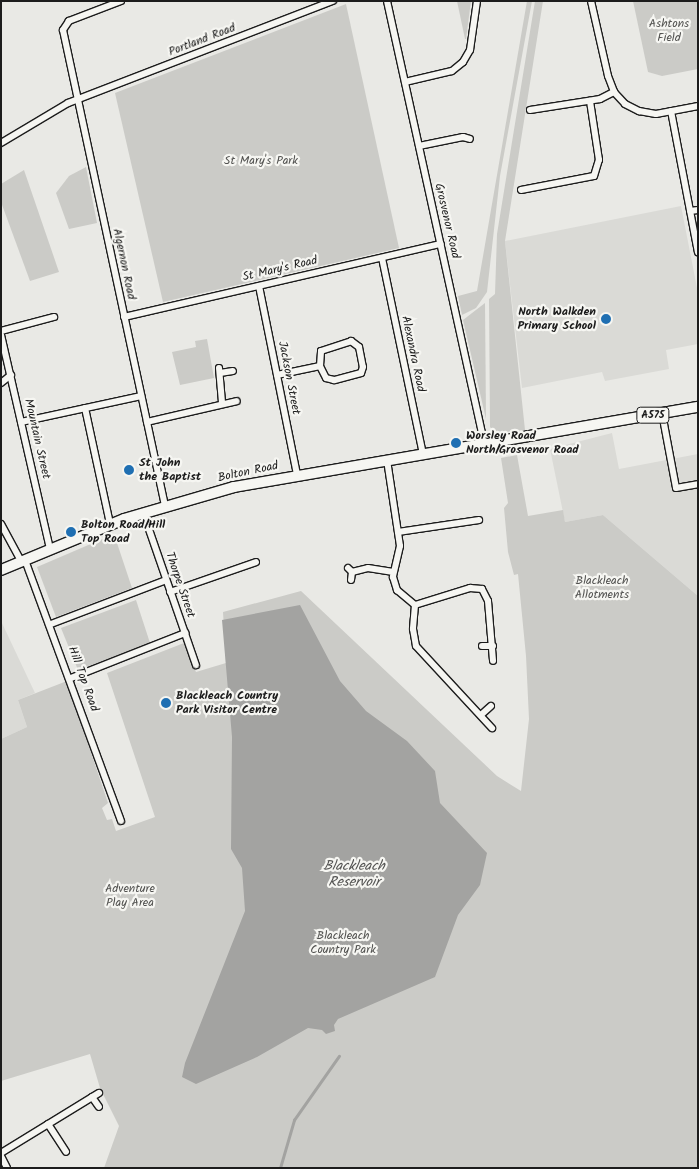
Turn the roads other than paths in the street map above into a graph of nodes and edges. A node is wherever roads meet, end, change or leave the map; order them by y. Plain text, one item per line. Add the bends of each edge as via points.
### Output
1 (121, 1) edge
2 (333, 1) edge
3 (387, 1) edge
4 (477, 1) edge
5 (591, 1) edge
6 (405, 82) junction
7 (614, 92) junction
8 (78, 100) junction
9 (536, 101) dead end
10 (590, 101) junction
11 (698, 106) edge
12 (671, 111) junction
13 (470, 139) dead end
14 (1, 143) edge
15 (419, 146) junction
16 (525, 187) dead end
17 (698, 210) edge
18 (690, 211) junction
19 (441, 244) junction
20 (698, 252) edge
21 (382, 258) junction
22 (259, 286) junction
23 (54, 317) dead end
24 (124, 317) junction
25 (1, 333) edge
26 (320, 366) junction
27 (233, 370) dead end
28 (12, 375) junction
29 (277, 375) junction
30 (1, 383) edge
31 (141, 396) junction
32 (237, 401) dead end
33 (222, 403) junction
34 (698, 407) edge
35 (85, 408) junction
36 (662, 413) junction
37 (21, 422) junction
38 (147, 422) junction
39 (489, 445) junction
40 (423, 455) junction
41 (387, 460) junction
42 (297, 475) junction
43 (698, 484) edge
44 (164, 506) junction
45 (143, 512) junction
46 (478, 520) dead end
47 (1, 524) edge
48 (110, 524) junction
49 (398, 532) junction
50 (50, 549) junction
51 (23, 561) junction
52 (236, 561) dead end
53 (256, 562) dead end
54 (239, 568) junction
55 (1, 570) edge
56 (392, 572) junction
57 (350, 573) dead end
58 (166, 580) junction
59 (487, 581) dead end
60 (482, 589) junction
61 (170, 592) junction
62 (415, 605) junction
63 (51, 624) junction
64 (185, 633) junction
65 (482, 646) dead end
66 (493, 646) junction
67 (494, 661) dead end
68 (196, 665) dead end
69 (71, 678) junction
70 (492, 706) dead end
71 (482, 714) junction
72 (492, 728) dead end
73 (116, 808) junction
74 (109, 810) dead end
75 (121, 821) dead end
76 (99, 1092) dead end
77 (92, 1097) junction
78 (99, 1107) dead end
79 (48, 1124) junction
80 (66, 1152) dead end
81 (1, 1155) edge
82 (7, 1168) edge

1 - 8 street, Algernon Road via 72,19 63,26
2 - 8 street, Portland Road
3 - 6 street, Grosvenor Road
4 - 6 street via 470,50 463,62 452,71
5 - 7 street
6 - 15 street, Grosvenor Road
7 - 10 street
7 - 12 street via 625,104 638,111
8 - 14 street, Portland Road
8 - 24 street, Algernon Road
9 - 10 street via 534,109
10 - 16 street via 599,160 597,171 585,180
11 - 12 street
12 - 18 street
13 - 15 street via 463,137
15 - 19 street, Grosvenor Road
17 - 18 street
18 - 20 street
19 - 21 street, St Mary's Road
19 - 39 street, Grosvenor Road
21 - 22 street, St Mary's Road
21 - 40 street, Alexandra Road
22 - 24 street, St Mary's Road
22 - 29 street, Jackson Street
23 - 25 street
24 - 31 street, Algernon Road
25 - 28 street, Mountain Street
26 - 26 street via 323,349 351,341 357,344 363,367 361,373 330,379
26 - 29 street
27 - 33 street via 219,370
28 - 30 street
28 - 37 street, Mountain Street
29 - 42 street, Jackson Street
31 - 35 street
31 - 38 street, Algernon Road
32 - 33 street
33 - 38 street
34 - 36 main road, A575
35 - 37 street
35 - 48 street
36 - 39 main road, A575
36 - 43 street via 676,488
37 - 50 street, Mountain Street
38 - 44 street, Algernon Road
39 - 40 main road, A575
40 - 41 main road, Bolton Road / A575
41 - 42 main road, Bolton Road / A575
41 - 49 street
42 - 44 main road, Bolton Road / A575
44 - 45 main road, Bolton Road / A575
45 - 48 main road, Bolton Road / A575
45 - 58 street, Thorpe Street
46 - 49 street
47 - 51 street, Hill Top Road
48 - 50 main road, Bolton Road / A575
49 - 56 street via 400,551
50 - 51 main road, Bolton Road / A575
51 - 55 main road, Bolton Road / A575
51 - 63 street, Hill Top Road
52 - 54 street
53 - 54 street
54 - 61 street
56 - 57 street via 368,568
56 - 62 street via 397,590
58 - 61 street, Thorpe Street
58 - 63 street
59 - 60 street
60 - 62 street via 470,588
60 - 66 street via 488,601
61 - 64 street, Thorpe Street
62 - 71 street via 413,629 416,646 461,692 467,704
63 - 69 street, Hill Top Road
64 - 68 street, Thorpe Street
64 - 69 street
65 - 66 street
66 - 67 street
69 - 73 street, Hill Top Road
70 - 71 street
71 - 72 street
73 - 74 street
73 - 75 street, Hill Top Road
76 - 77 street
77 - 78 street
77 - 79 street
79 - 80 street
79 - 81 street
81 - 82 street

